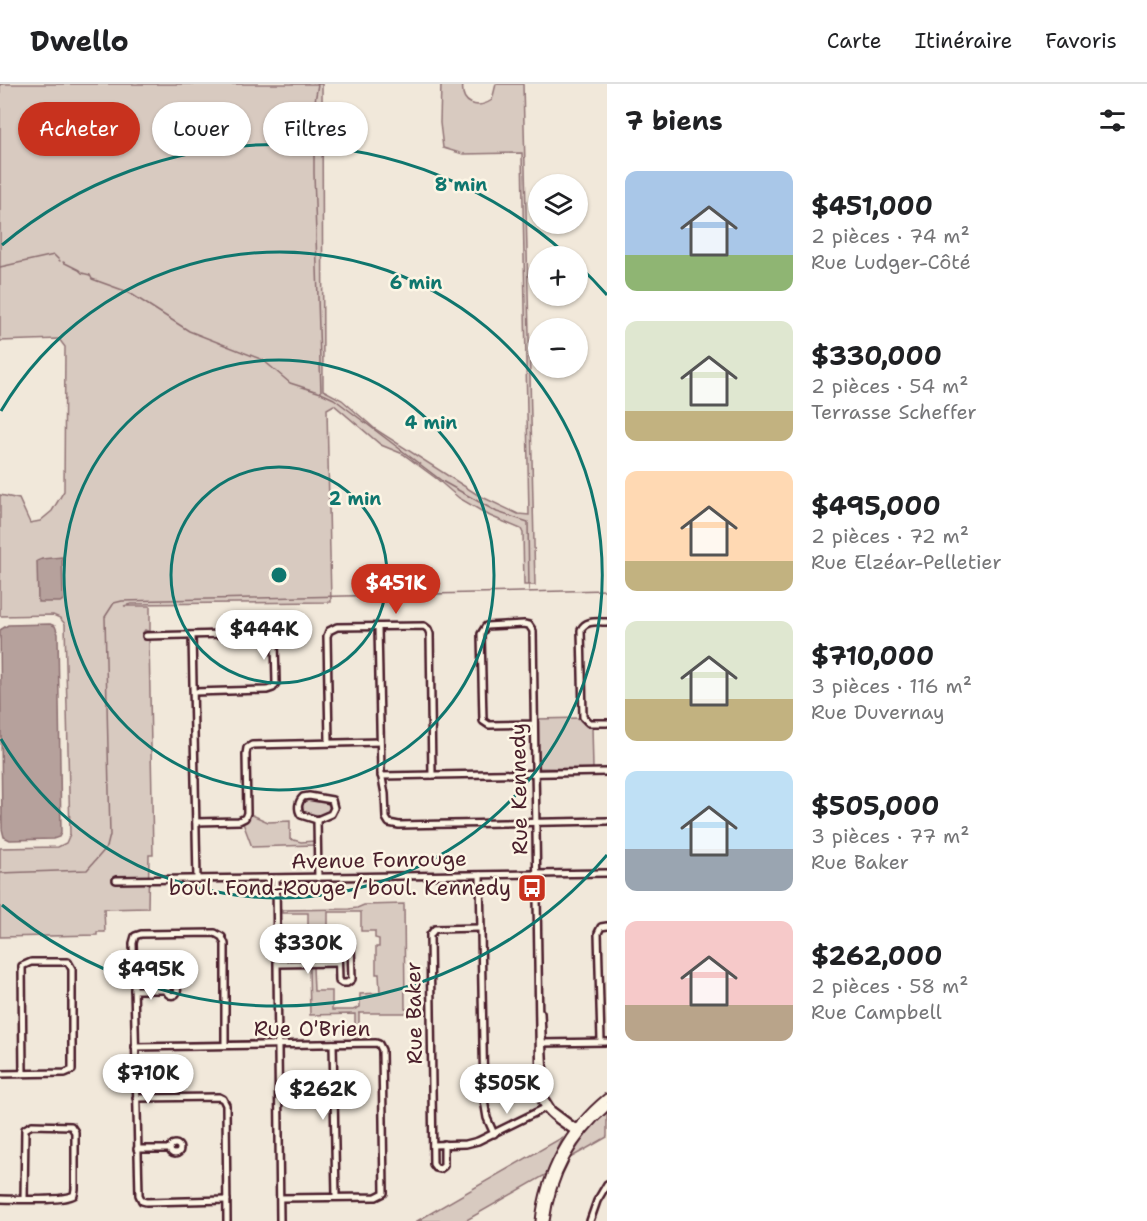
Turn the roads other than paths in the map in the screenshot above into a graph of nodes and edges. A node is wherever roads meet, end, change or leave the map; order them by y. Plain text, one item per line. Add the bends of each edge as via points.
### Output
1 (607, 622) edge
2 (378, 627) junction
3 (192, 635) junction
4 (146, 636) dead end
5 (194, 692) junction
6 (607, 723) edge
7 (534, 724) junction
8 (329, 742) junction
9 (380, 742) junction
10 (607, 772) edge
11 (536, 773) junction
12 (432, 775) junction
13 (381, 776) junction
14 (317, 820) junction
15 (607, 821) edge
16 (196, 822) junction
17 (536, 822) junction
18 (607, 873) edge
19 (480, 874) junction
20 (537, 874) junction
21 (276, 878) junction
22 (318, 878) junction
23 (197, 879) junction
24 (116, 880) dead end
25 (607, 926) edge
26 (480, 928) junction
27 (339, 963) junction
28 (278, 964) junction
29 (134, 990) junction
30 (167, 990) dead end
31 (604, 1042) edge
32 (541, 1043) junction
33 (333, 1044) junction
34 (225, 1045) junction
35 (279, 1045) junction
36 (135, 1047) junction
37 (0, 1074) edge
38 (22, 1074) junction
39 (136, 1098) junction
40 (607, 1098) edge
41 (607, 1106) edge
42 (547, 1107) junction
43 (578, 1131) junction
44 (494, 1134) junction
45 (433, 1144) junction
46 (444, 1144) junction
47 (137, 1149) junction
48 (170, 1149) dead end
49 (607, 1184) edge
50 (600, 1194) junction
51 (336, 1197) junction
52 (280, 1198) junction
53 (607, 1198) edge
54 (0, 1199) edge
55 (24, 1199) junction
56 (227, 1200) junction
57 (227, 1221) edge
58 (280, 1221) edge
59 (540, 1221) edge
60 (545, 1221) edge
61 (591, 1221) edge

1 - 6 street via 588,623 581,630 583,717 590,723
2 - 8 street via 335,627 328,632
2 - 9 street
2 - 12 street via 420,626 429,632
3 - 4 street
3 - 5 street
3 - 5 street via 266,633 275,642 276,683 272,689
5 - 16 street
7 - 7 street, Rue Kennedy via 484,722 482,630 488,625 529,625 533,632
7 - 11 street, Rue Kennedy
8 - 9 street
8 - 16 street via 250,746 246,754 245,818
9 - 13 street
10 - 11 street
11 - 12 street
11 - 17 street, Rue Kennedy
12 - 13 street
13 - 17 street via 389,823
14 - 14 street via 331,814 332,800 303,797 300,813
14 - 22 street
15 - 17 street
16 - 23 street
17 - 20 street, Rue Kennedy
18 - 20 street, Avenue Fonrouge
19 - 20 street, Avenue Fonrouge
19 - 22 street, Avenue Fonrouge
19 - 26 street
20 - 32 street, Rue Kennedy
21 - 22 street, Avenue Fonrouge
21 - 23 street, Avenue Fonrouge
21 - 28 street
23 - 24 street, Avenue Fonrouge
25 - 31 street via 598,933
26 - 44 street via 484,1100
26 - 45 street, Rue Baker via 435,929 430,934
27 - 27 street via 339,982 349,983 349,941 339,943
27 - 28 street
28 - 35 street
29 - 30 street
29 - 34 street via 135,936 215,933 222,937
29 - 36 street
31 - 32 street
32 - 42 street, Rue Kennedy
33 - 35 street, Rue O'Brien
33 - 51 street
33 - 51 street, Rue O'Brien via 376,1043 382,1048 385,1176 381,1196
34 - 35 street, Rue O'Brien
34 - 36 street, Rue O'Brien
35 - 52 street
36 - 39 street
37 - 38 street
38 - 38 street via 22,966 31,962 66,962 72,969 72,1070
39 - 47 street
39 - 56 street via 219,1097 224,1101
40 - 43 main road
41 - 43 main road
42 - 43 street
42 - 44 street
43 - 59 main road via 557,1161
43 - 60 main road via 554,1181
44 - 46 street via 470,1143
45 - 46 street
45 - 46 street, Rue Baker via 434,1166 440,1169 444,1164
47 - 48 street
47 - 56 street via 138,1193 144,1202
49 - 50 street
50 - 53 street
50 - 61 street
51 - 52 street, Rue O'Brien
52 - 58 street
54 - 55 street
55 - 55 street via 68,1198 75,1194 75,1132 70,1126 32,1125 25,1129
56 - 57 street

